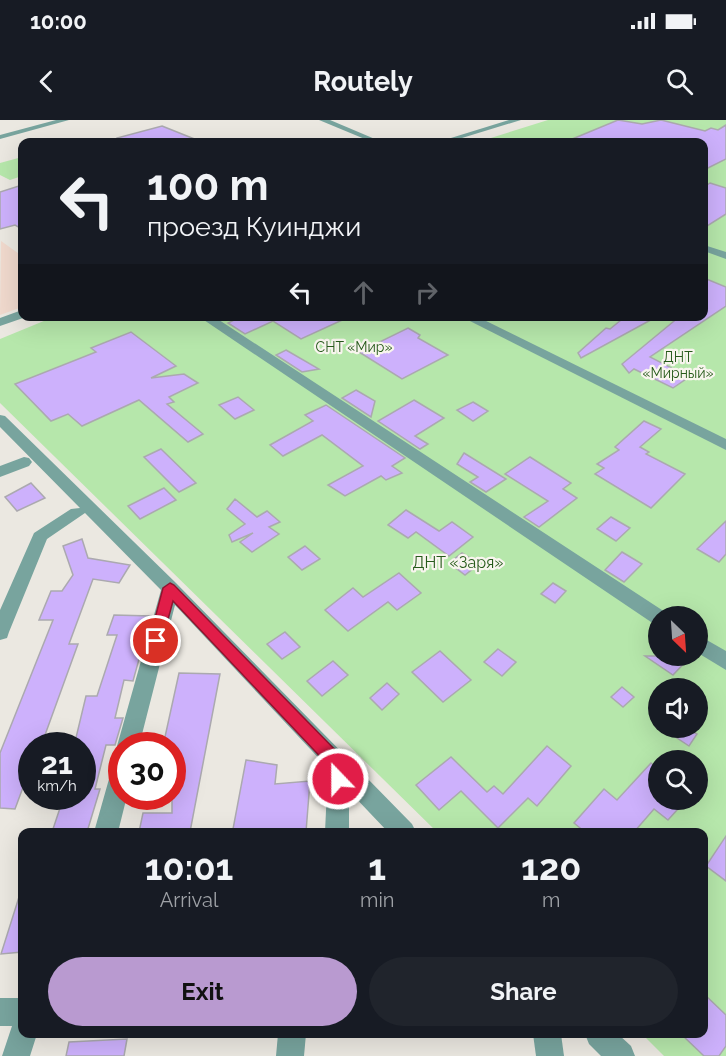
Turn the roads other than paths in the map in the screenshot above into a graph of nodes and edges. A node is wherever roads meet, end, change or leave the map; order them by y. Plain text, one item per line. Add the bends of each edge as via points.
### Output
1 (42, 120) edge
2 (65, 120) edge
3 (322, 120) edge
4 (517, 120) edge
5 (25, 127) junction
6 (0, 131) edge
7 (0, 137) edge
8 (368, 138) edge
9 (456, 138) edge
10 (708, 249) edge
11 (726, 256) edge
12 (18, 315) edge
13 (212, 321) edge
14 (476, 321) edge
15 (0, 322) edge
16 (0, 419) edge
17 (726, 445) edge
18 (24, 462) dead end
19 (0, 472) edge
20 (77, 513) dead end
21 (170, 588) junction
22 (648, 610) edge
23 (0, 632) edge
24 (708, 650) edge
25 (726, 662) edge
26 (132, 732) edge
27 (339, 764) junction
28 (112, 810) edge
29 (107, 828) edge
30 (337, 828) edge
31 (400, 828) edge
32 (0, 1012) edge
33 (18, 1012) edge
34 (22, 1038) edge
35 (292, 1038) edge
36 (548, 1038) edge
37 (603, 1038) edge
38 (16, 1056) edge
39 (290, 1056) edge
40 (550, 1056) edge
41 (621, 1056) edge

1 - 5 street
2 - 5 street
3 - 8 street
4 - 9 street
5 - 6 street
5 - 7 street
10 - 11 street
12 - 15 street
13 - 22 street
14 - 17 street
16 - 21 street
18 - 19 street
20 - 23 street via 40,537
21 - 26 street
21 - 27 street
24 - 25 street
27 - 30 street
27 - 31 street
28 - 29 street
32 - 33 street
34 - 38 street
35 - 39 street
36 - 40 street
37 - 41 street

